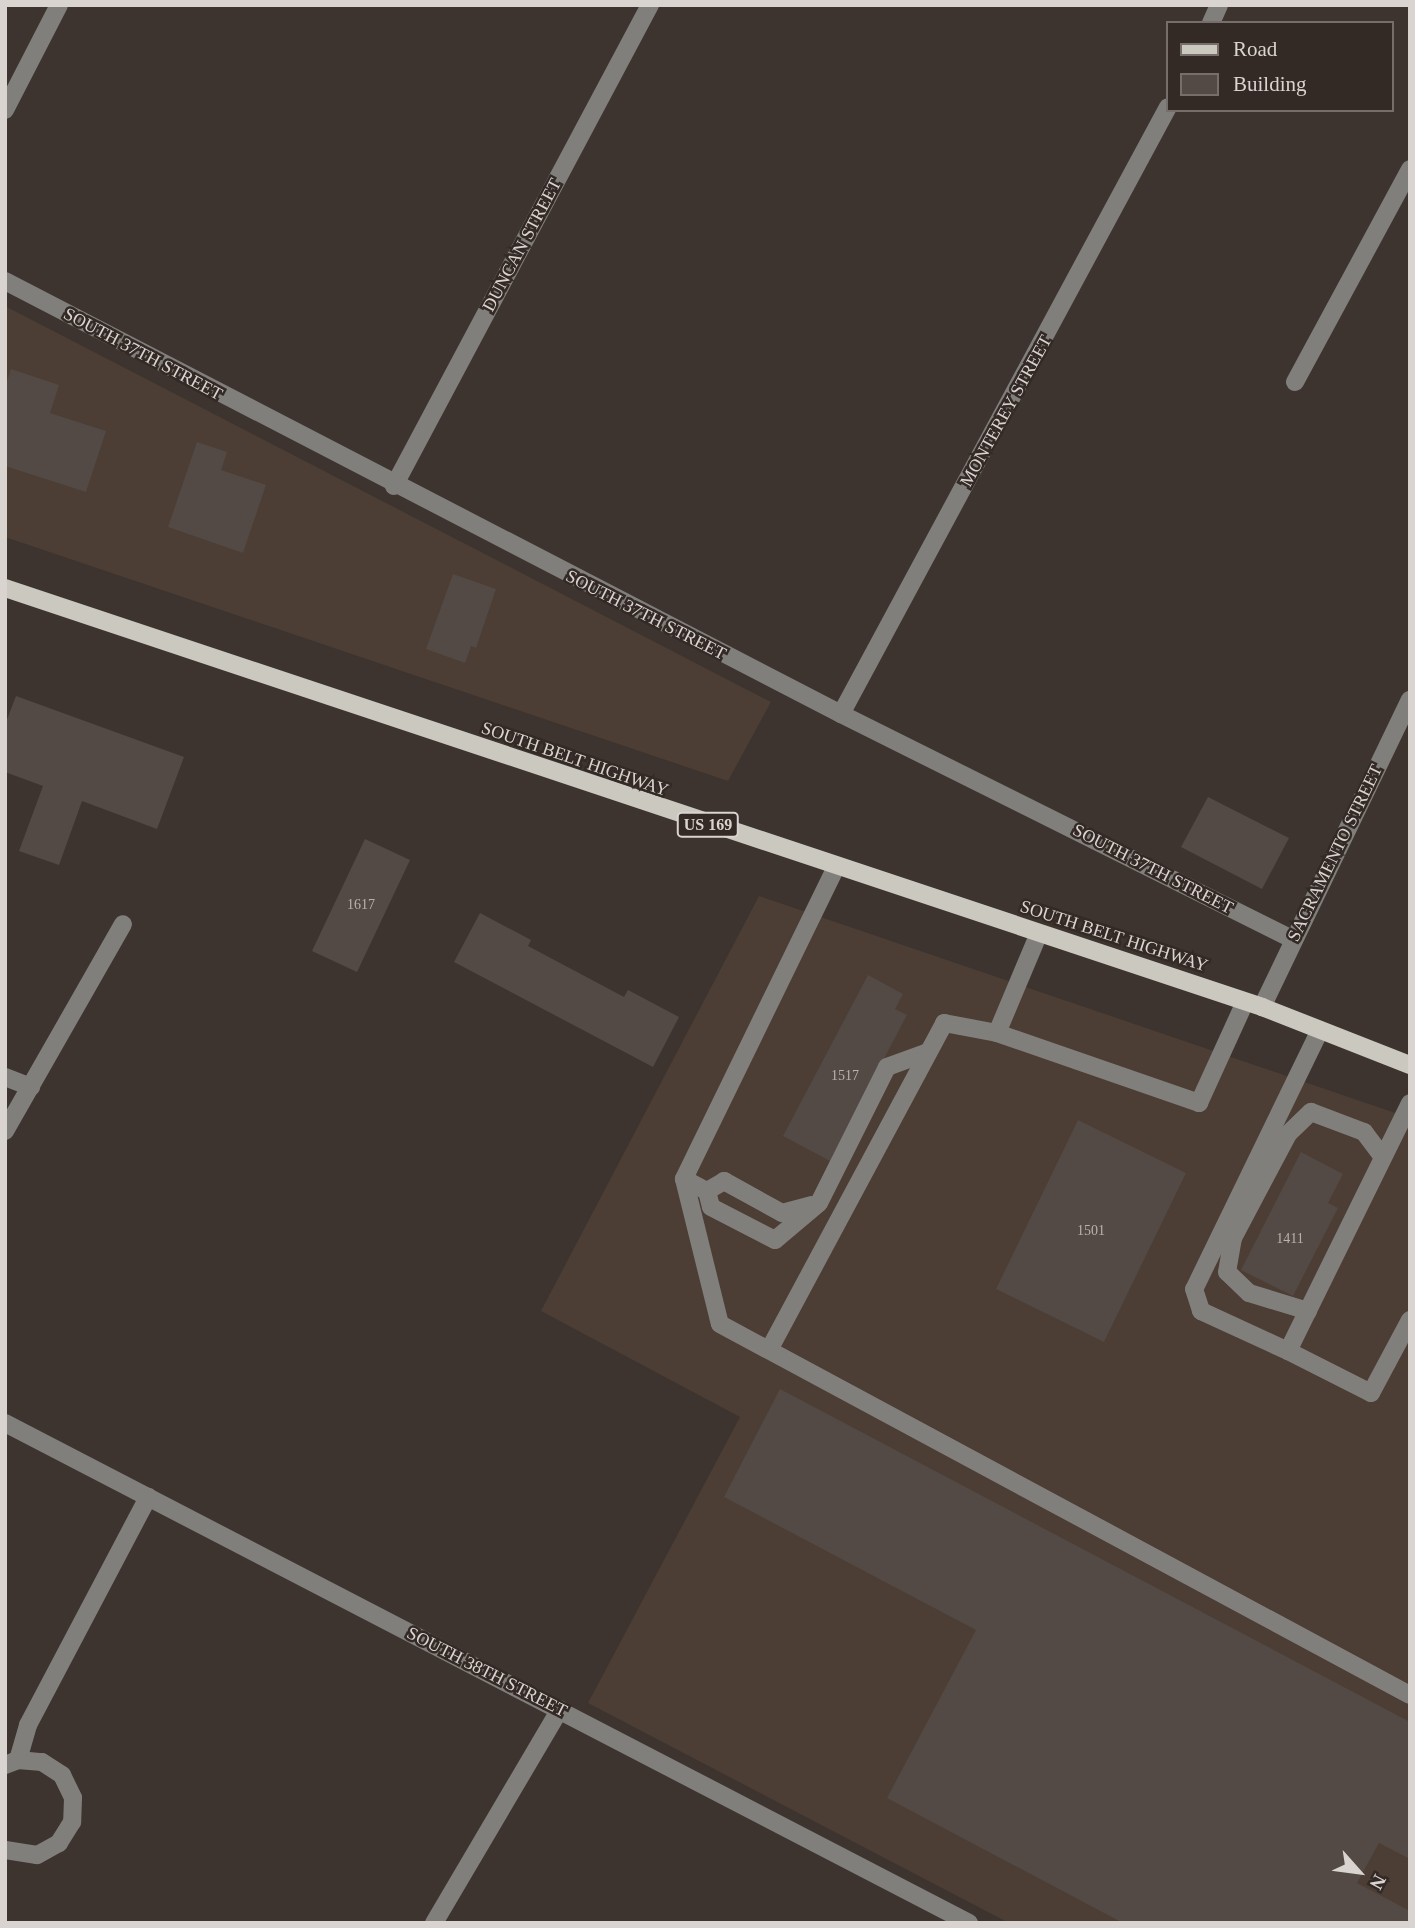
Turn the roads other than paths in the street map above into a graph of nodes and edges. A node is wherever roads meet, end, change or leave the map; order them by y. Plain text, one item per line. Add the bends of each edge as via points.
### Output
1 (59, 5) edge
2 (650, 5) edge
3 (1219, 5) edge
4 (1212, 21) edge
5 (5, 110) edge
6 (1166, 111) edge
7 (1410, 169) edge
8 (5, 281) edge
9 (1295, 382) dead end
10 (394, 486) junction
11 (5, 588) edge
12 (1410, 700) edge
13 (841, 714) junction
14 (836, 867) junction
15 (123, 925) dead end
16 (1039, 933) junction
17 (1292, 939) junction
18 (1253, 1005) junction
19 (1321, 1030) junction
20 (997, 1033) junction
21 (928, 1052) junction
22 (1410, 1065) edge
23 (5, 1077) edge
24 (31, 1087) junction
25 (1410, 1103) edge
26 (5, 1131) edge
27 (1383, 1157) junction
28 (684, 1179) junction
29 (707, 1191) junction
30 (819, 1203) junction
31 (1308, 1311) junction
32 (1410, 1320) edge
33 (769, 1350) junction
34 (1288, 1351) junction
35 (5, 1423) edge
36 (148, 1497) junction
37 (1410, 1695) edge
38 (560, 1709) junction
39 (11, 1762) edge
40 (5, 1850) edge
41 (434, 1923) edge
42 (969, 1923) edge

1 - 5 street
2 - 10 street, DUNCAN STREET
3 - 4 street
6 - 13 street, MONTEREY STREET
7 - 9 street
8 - 10 street, SOUTH 37TH STREET
10 - 13 street, SOUTH 37TH STREET
11 - 14 main road, SOUTH BELT HIGHWAY / US 169
12 - 17 street, SACRAMENTO STREET
13 - 17 street, SOUTH 37TH STREET
14 - 16 main road, SOUTH BELT HIGHWAY / US 169
14 - 28 street
15 - 24 street
16 - 18 main road, SOUTH BELT HIGHWAY / US 169
16 - 20 street
17 - 18 street, SACRAMENTO STREET
18 - 19 main road, SOUTH BELT HIGHWAY / US 169
18 - 20 street, SACRAMENTO STREET via 1199,1103
19 - 22 main road, SOUTH BELT HIGHWAY / US 169
19 - 34 street via 1194,1289 1201,1311
20 - 21 street via 944,1023
21 - 30 street via 887,1067
21 - 33 street
23 - 24 street
24 - 26 street
25 - 27 street
27 - 31 street
27 - 31 street via 1364,1132 1311,1112 1288,1134 1233,1238 1227,1272 1249,1293
28 - 29 street
28 - 33 street via 720,1324
29 - 30 street via 724,1181 782,1213
29 - 30 street via 711,1207 775,1240
31 - 34 street
32 - 34 street via 1371,1393
33 - 37 street
35 - 36 street, SOUTH 38TH STREET
36 - 38 street, SOUTH 38TH STREET
36 - 39 street
38 - 41 street
38 - 42 street, SOUTH 38TH STREET
39 - 40 street via 42,1762 62,1776 73,1797 72,1822 59,1843 37,1854

